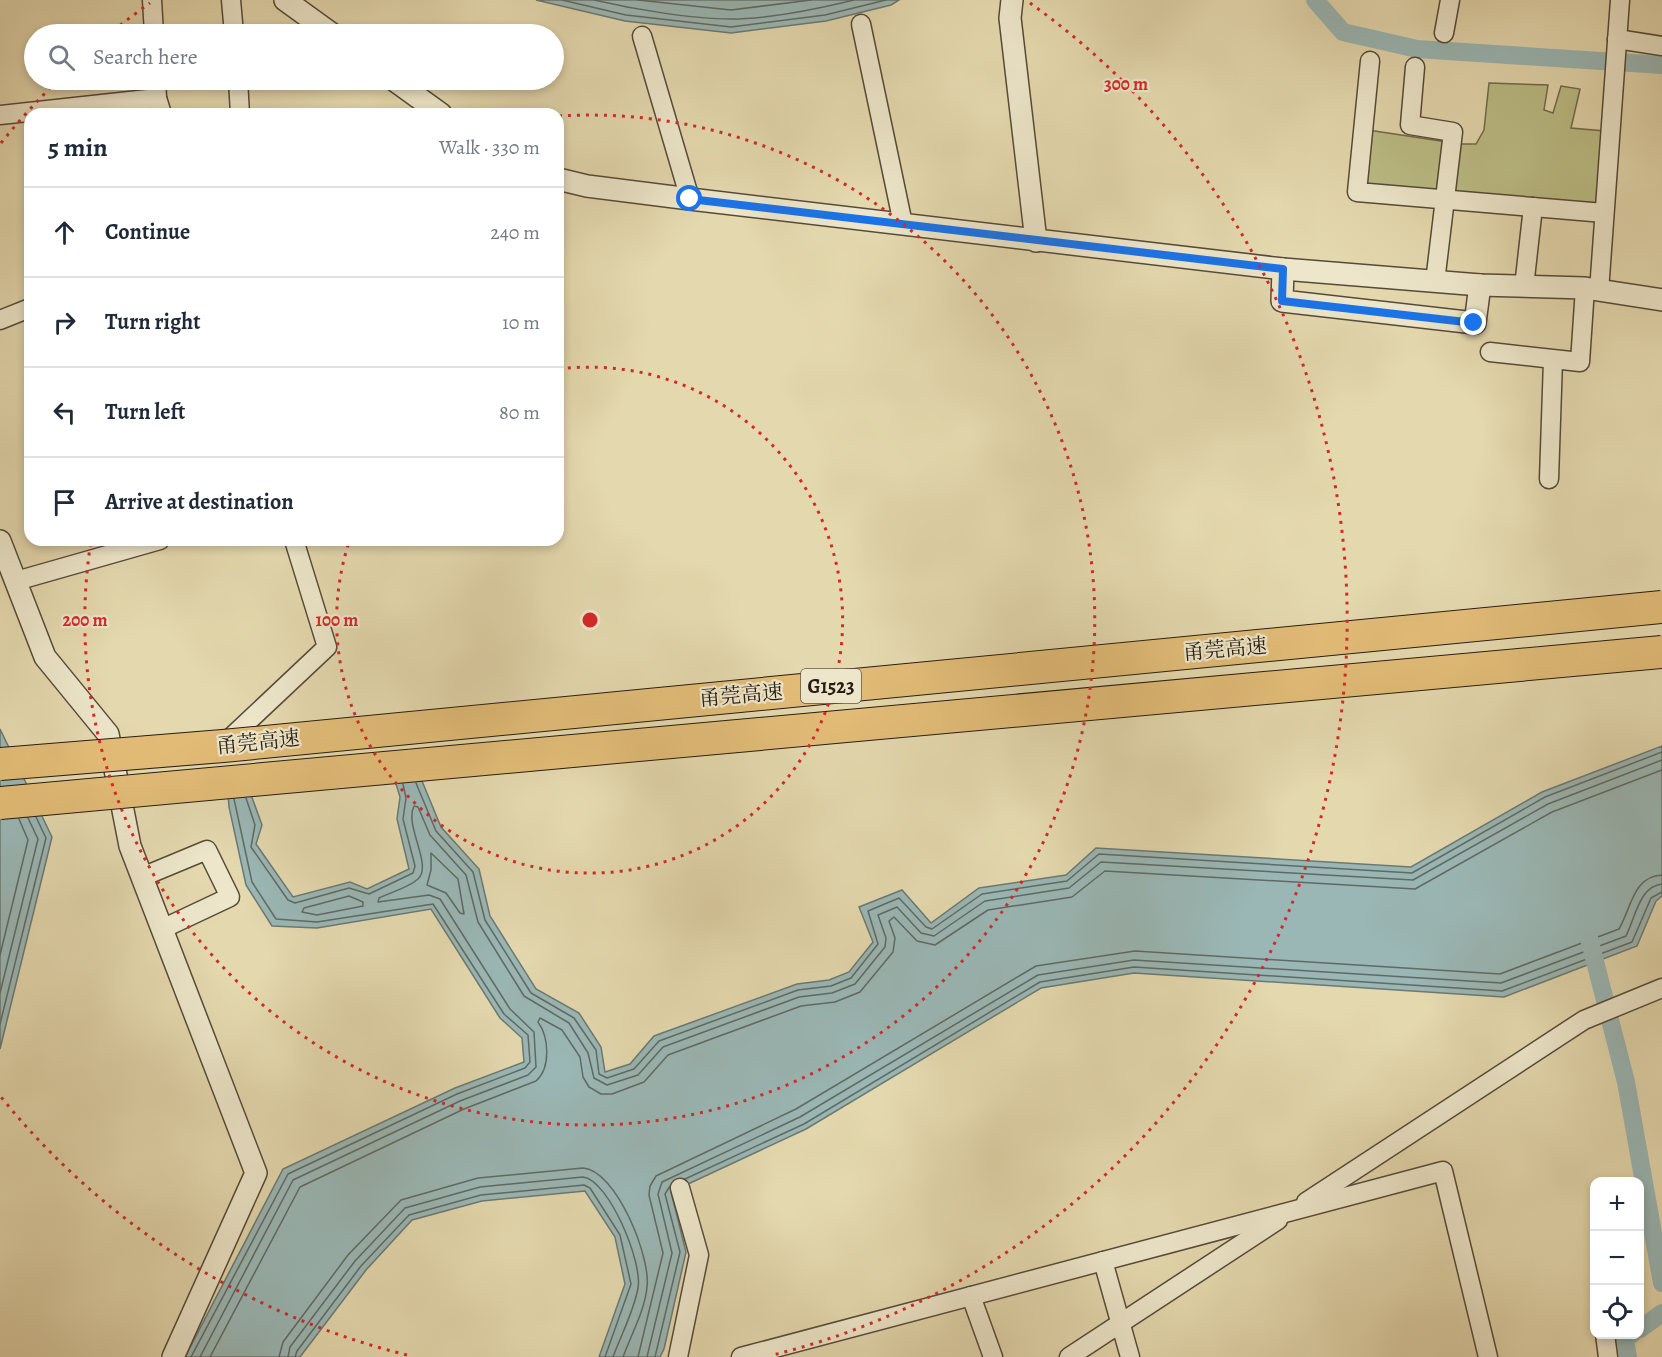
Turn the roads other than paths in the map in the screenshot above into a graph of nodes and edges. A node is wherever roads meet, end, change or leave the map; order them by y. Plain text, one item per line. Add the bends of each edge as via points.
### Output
1 (152, 0) edge
2 (231, 0) edge
3 (285, 0) edge
4 (1012, 0) edge
5 (1450, 0) edge
6 (1620, 0) edge
7 (153, 24) edge
8 (233, 24) edge
9 (318, 24) edge
10 (861, 24) dead end
11 (1444, 33) dead end
12 (642, 36) dead end
13 (1616, 44) junction
14 (1662, 46) edge
15 (1370, 61) dead end
16 (1415, 67) dead end
17 (158, 90) edge
18 (239, 90) edge
19 (408, 90) edge
20 (160, 106) edge
21 (124, 108) edge
22 (240, 108) edge
23 (433, 108) edge
24 (24, 114) edge
25 (0, 115) edge
26 (564, 180) edge
27 (690, 199) junction
28 (1446, 200) junction
29 (1533, 207) junction
30 (1604, 213) junction
31 (903, 224) junction
32 (1036, 241) junction
33 (1283, 269) junction
34 (1435, 282) junction
35 (1480, 285) junction
36 (1524, 287) junction
37 (1592, 290) junction
38 (1662, 300) edge
39 (24, 310) edge
40 (0, 320) edge
41 (1490, 352) dead end
42 (1553, 360) junction
43 (1549, 479) dead end
44 (0, 541) edge
45 (139, 546) edge
46 (296, 546) edge
47 (16, 581) junction
48 (1662, 607) edge
49 (1662, 652) edge
50 (223, 746) junction
51 (0, 764) edge
52 (0, 803) edge
53 (142, 877) junction
54 (162, 929) junction
55 (1662, 988) edge
56 (680, 1188) dead end
57 (1292, 1211) junction
58 (1103, 1261) junction
59 (971, 1296) junction
60 (1121, 1323) junction
61 (1606, 1339) edge
62 (173, 1357) edge
63 (678, 1357) edge
64 (741, 1357) edge
65 (993, 1357) edge
66 (1069, 1357) edge
67 (1130, 1357) edge
68 (1488, 1357) edge
69 (1608, 1357) edge

1 - 7 street
2 - 8 street
3 - 9 street
4 - 32 street via 1010,18
5 - 11 street
6 - 13 street
10 - 31 street
12 - 27 street
13 - 14 street
13 - 30 street
15 - 28 street via 1357,192
16 - 28 street via 1410,125 1453,132
17 - 20 street
18 - 22 street
19 - 23 street
20 - 21 street
24 - 25 street
26 - 27 street
27 - 31 street
28 - 29 street
28 - 34 street
29 - 30 street
29 - 36 street
30 - 37 street
31 - 32 street
32 - 33 street
33 - 34 street
33 - 35 street via 1282,301 1474,323
34 - 35 street
35 - 36 street
36 - 37 street
37 - 38 street
37 - 42 street via 1580,362
39 - 40 street
41 - 42 street
42 - 43 street
44 - 47 street
45 - 47 street
46 - 50 street via 327,647
47 - 53 street via 45,657 108,734 130,846
48 - 50 highway, 甬莞高速 / G1523, bridge
49 - 52 highway, 甬莞高速 / G1523, bridge
50 - 51 highway, 甬莞高速 / G1523, bridge
53 - 54 street
53 - 54 street via 207,850 230,897
54 - 62 street via 256,1173
55 - 57 street via 1584,1020
56 - 63 street via 699,1255
57 - 58 street
57 - 60 street
57 - 68 street via 1443,1171
58 - 59 street
58 - 60 street
59 - 64 street
59 - 65 street
60 - 66 street
60 - 67 street
61 - 69 street

